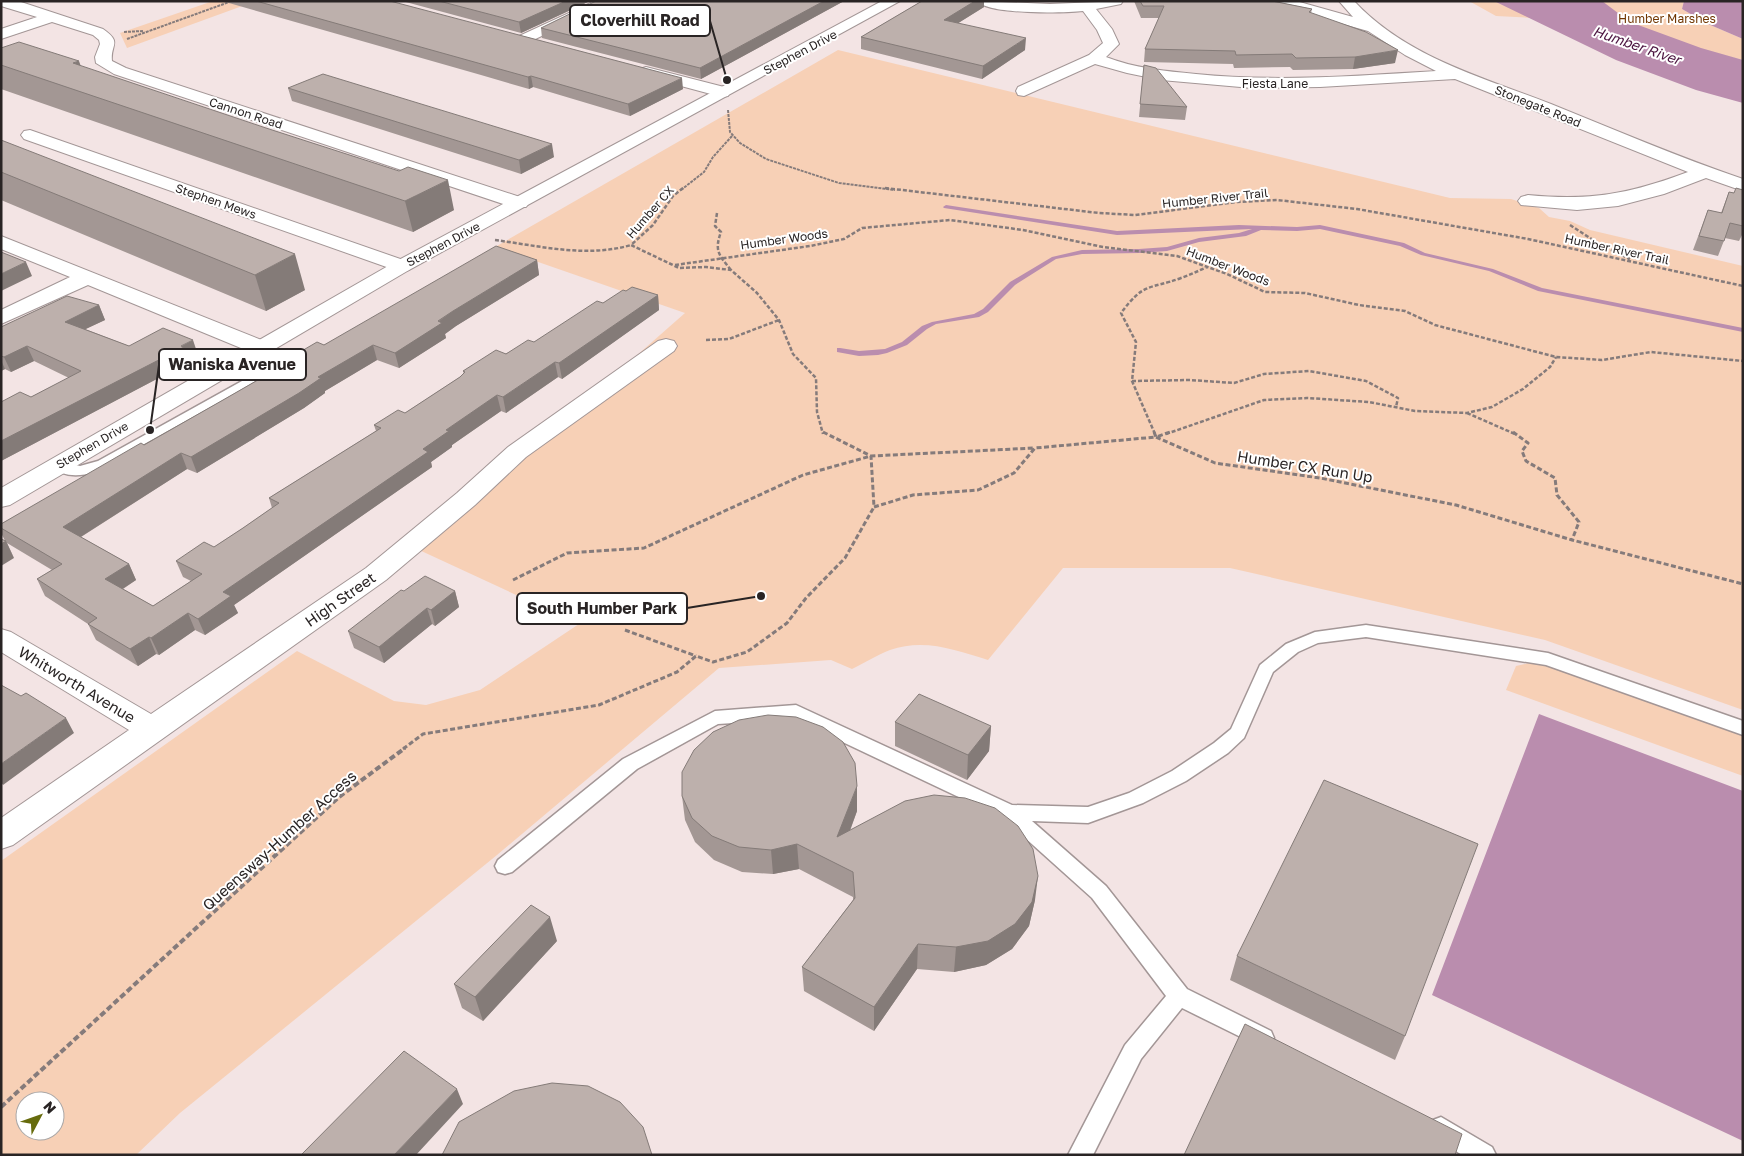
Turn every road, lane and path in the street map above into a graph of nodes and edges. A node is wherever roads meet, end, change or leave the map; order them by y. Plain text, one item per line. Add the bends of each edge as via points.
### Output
1 (2, 1) edge
2 (232, 1) edge
3 (608, 1) edge
4 (893, 1) edge
5 (1116, 1) edge
6 (995, 2) edge
7 (1280, 2) edge
8 (1348, 3) edge
9 (1088, 8) junction
10 (52, 17) junction
11 (1378, 31) junction
12 (1, 34) edge
13 (504, 35) edge
14 (522, 40) junction
15 (108, 46) junction
16 (550, 47) edge
17 (1095, 58) junction
18 (635, 70) edge
19 (1459, 74) junction
20 (1024, 91) dead end
21 (725, 100) junction
22 (30, 135) dead end
23 (732, 136) junction
24 (1703, 172) junction
25 (1743, 185) edge
26 (1528, 201) dead end
27 (519, 203) junction
28 (1553, 204) junction
29 (717, 213) dead end
30 (466, 231) junction
31 (1, 242) edge
32 (630, 245) junction
33 (720, 256) junction
34 (1634, 261) junction
35 (675, 264) junction
36 (402, 266) junction
37 (1207, 267) junction
38 (731, 270) junction
39 (86, 278) junction
40 (1743, 286) edge
41 (1, 318) edge
42 (779, 320) junction
43 (706, 340) dead end
44 (666, 346) dead end
45 (261, 348) junction
46 (1556, 357) junction
47 (289, 359) edge
48 (1743, 361) edge
49 (1132, 381) junction
50 (1396, 408) junction
51 (1467, 413) junction
52 (1156, 437) junction
53 (1035, 448) junction
54 (871, 456) junction
55 (59, 465) junction
56 (1, 498) edge
57 (874, 507) junction
58 (1572, 540) junction
59 (513, 580) dead end
60 (1743, 584) edge
61 (625, 630) dead end
62 (1, 639) edge
63 (696, 656) junction
64 (1743, 728) edge
65 (152, 729) junction
66 (1010, 813) junction
67 (1, 836) edge
68 (505, 866) dead end
69 (1179, 996) junction
70 (1279, 1047) edge
71 (1, 1107) edge
72 (1422, 1118) edge
73 (1080, 1155) edge
74 (1484, 1155) edge

1 - 10 street
2 - 15 path
3 - 14 street
4 - 21 street, Stephen Drive
5 - 9 street
6 - 9 street via 1048,10
7 - 8 street
7 - 11 street
8 - 11 street, Stonegate Road
9 - 17 street via 1102,24 1111,44
10 - 12 street
10 - 15 street via 98,32 106,38
11 - 19 street, Stonegate Road
13 - 14 street
14 - 16 street
15 - 27 street, Cannon Road via 104,63 120,71
17 - 19 street, Fiesta Lane via 1150,74 1246,84 1321,83
17 - 20 street
18 - 21 street
19 - 24 street, Stonegate Road
21 - 23 path
21 - 27 street, Stephen Drive
22 - 36 street, Stephen Mews
23 - 32 path, Humber CX via 704,172 673,196 653,225
23 - 34 path, Humber River Trail via 766,159 815,176 862,187 1135,215 1237,202 1295,202 1357,209
24 - 25 street, Stonegate Road
24 - 28 street via 1625,200 1593,205
26 - 28 street
27 - 30 street, Stephen Drive
28 - 34 path via 1562,220 1599,244
29 - 33 path via 715,226 721,232 716,246
30 - 32 path via 492,239 598,251 618,250
30 - 36 street, Stephen Drive
31 - 39 street
32 - 35 path, Humber CX
33 - 35 path, Humber Woods
33 - 37 path, Humber Woods via 810,246 844,239 862,228 950,220 1023,230 1103,247 1178,256
33 - 38 path
34 - 40 path, Humber River Trail
35 - 38 path, Humber CX via 679,268
36 - 45 street, Stephen Drive
37 - 46 path, Humber Woods via 1265,292 1305,293 1404,311 1435,325
37 - 49 path via 1180,279 1149,286 1133,297 1121,313 1136,342
38 - 42 path via 757,293
39 - 41 street
39 - 45 street
42 - 43 path via 729,339
42 - 54 path via 793,354 816,378 823,434
44 - 65 street, High Street via 517,452 376,574
45 - 55 street, Stephen Drive
46 - 48 path, Humber Woods via 1602,360 1651,352
46 - 51 path via 1550,367 1523,389 1492,407
47 - 55 lane via 111,461 74,472
49 - 50 path via 1234,383 1264,374 1309,371 1366,381 1398,398
49 - 52 path
50 - 51 path
50 - 52 path via 1369,402 1264,400
51 - 58 path via 1513,432 1528,443 1522,451 1526,461 1555,478 1557,495 1579,522
52 - 53 path, Humber CX Run Up
52 - 58 path, Humber CX Run Up via 1215,462 1320,478 1456,505
53 - 54 path, Humber CX Run Up
53 - 57 path via 1014,473 978,490 913,496
54 - 57 path
54 - 59 path via 803,475 644,548 567,553
55 - 56 street, Stephen Drive
57 - 63 path via 845,558 787,623 747,652 713,662
58 - 60 path, Humber CX Run Up
61 - 63 path
62 - 65 street, Whitworth Avenue
63 - 71 path, Queensway-Humber Access via 677,672 599,705 423,734 339,797
64 - 66 lane via 1548,659 1366,631 1315,638 1292,648 1266,669 1238,733 1179,776 1136,798 1088,815
65 - 67 street, High Street
66 - 68 lane via 796,712 715,718 630,764
66 - 69 lane via 1098,892
69 - 70 lane
69 - 73 lane via 1133,1052
72 - 74 lane

